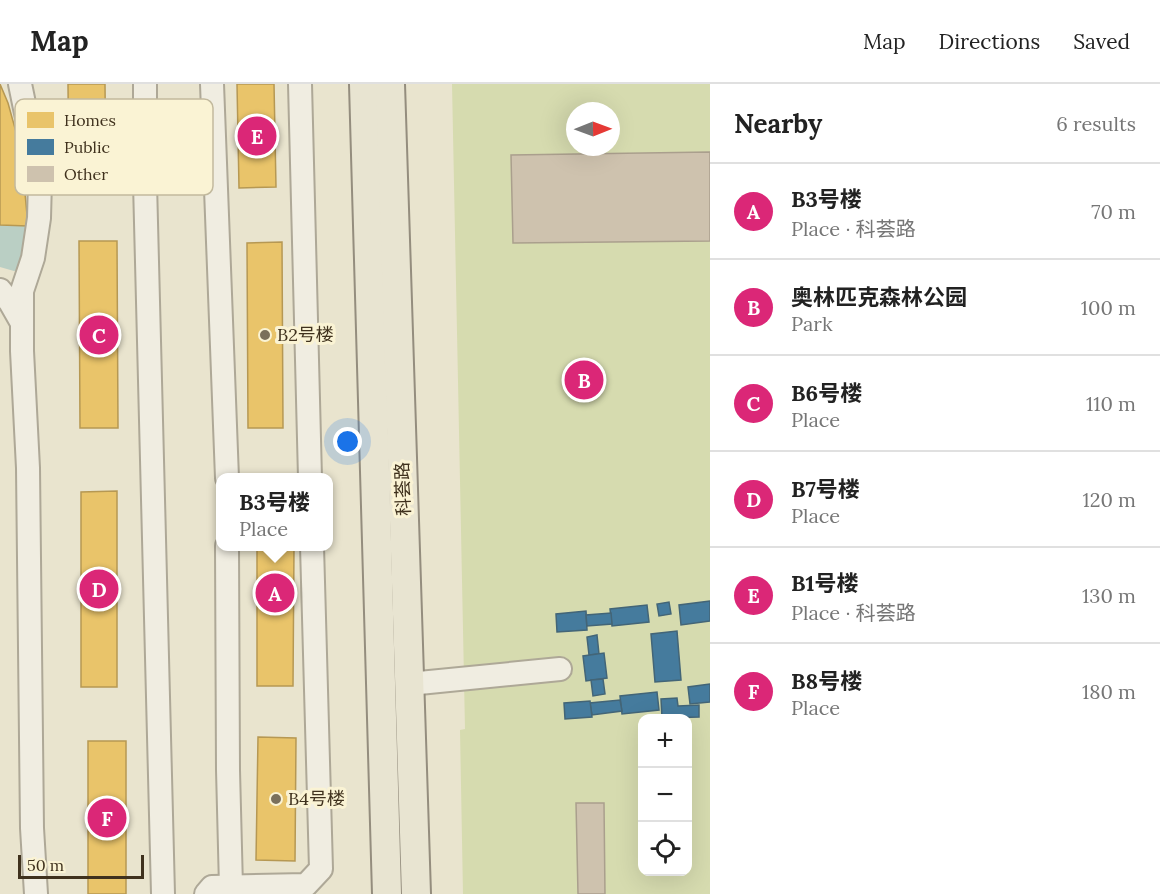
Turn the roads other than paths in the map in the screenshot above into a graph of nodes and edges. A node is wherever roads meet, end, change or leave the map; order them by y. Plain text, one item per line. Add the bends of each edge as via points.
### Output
1 (20, 84) edge
2 (212, 84) edge
3 (300, 84) edge
4 (364, 84) edge
5 (390, 84) edge
6 (23, 99) edge
7 (213, 99) edge
8 (213, 110) edge
9 (40, 195) edge
10 (145, 195) edge
11 (0, 290) edge
12 (22, 323) junction
13 (227, 473) edge
14 (310, 473) edge
15 (227, 551) edge
16 (312, 551) edge
17 (560, 669) dead end
18 (409, 684) junction
19 (231, 887) junction
20 (36, 894) edge
21 (163, 894) edge
22 (207, 894) edge
23 (387, 894) edge
24 (416, 894) edge

1 - 6 street
2 - 7 street
3 - 14 street
4 - 23 main road, 科荟路
5 - 18 main road, 科荟路
8 - 13 street
9 - 12 street via 33,258 22,291
10 - 21 street
11 - 12 street
12 - 20 street
15 - 19 street
16 - 19 street via 321,868 306,885
17 - 18 street
18 - 24 main road, 科荟路
19 - 22 street via 212,887

